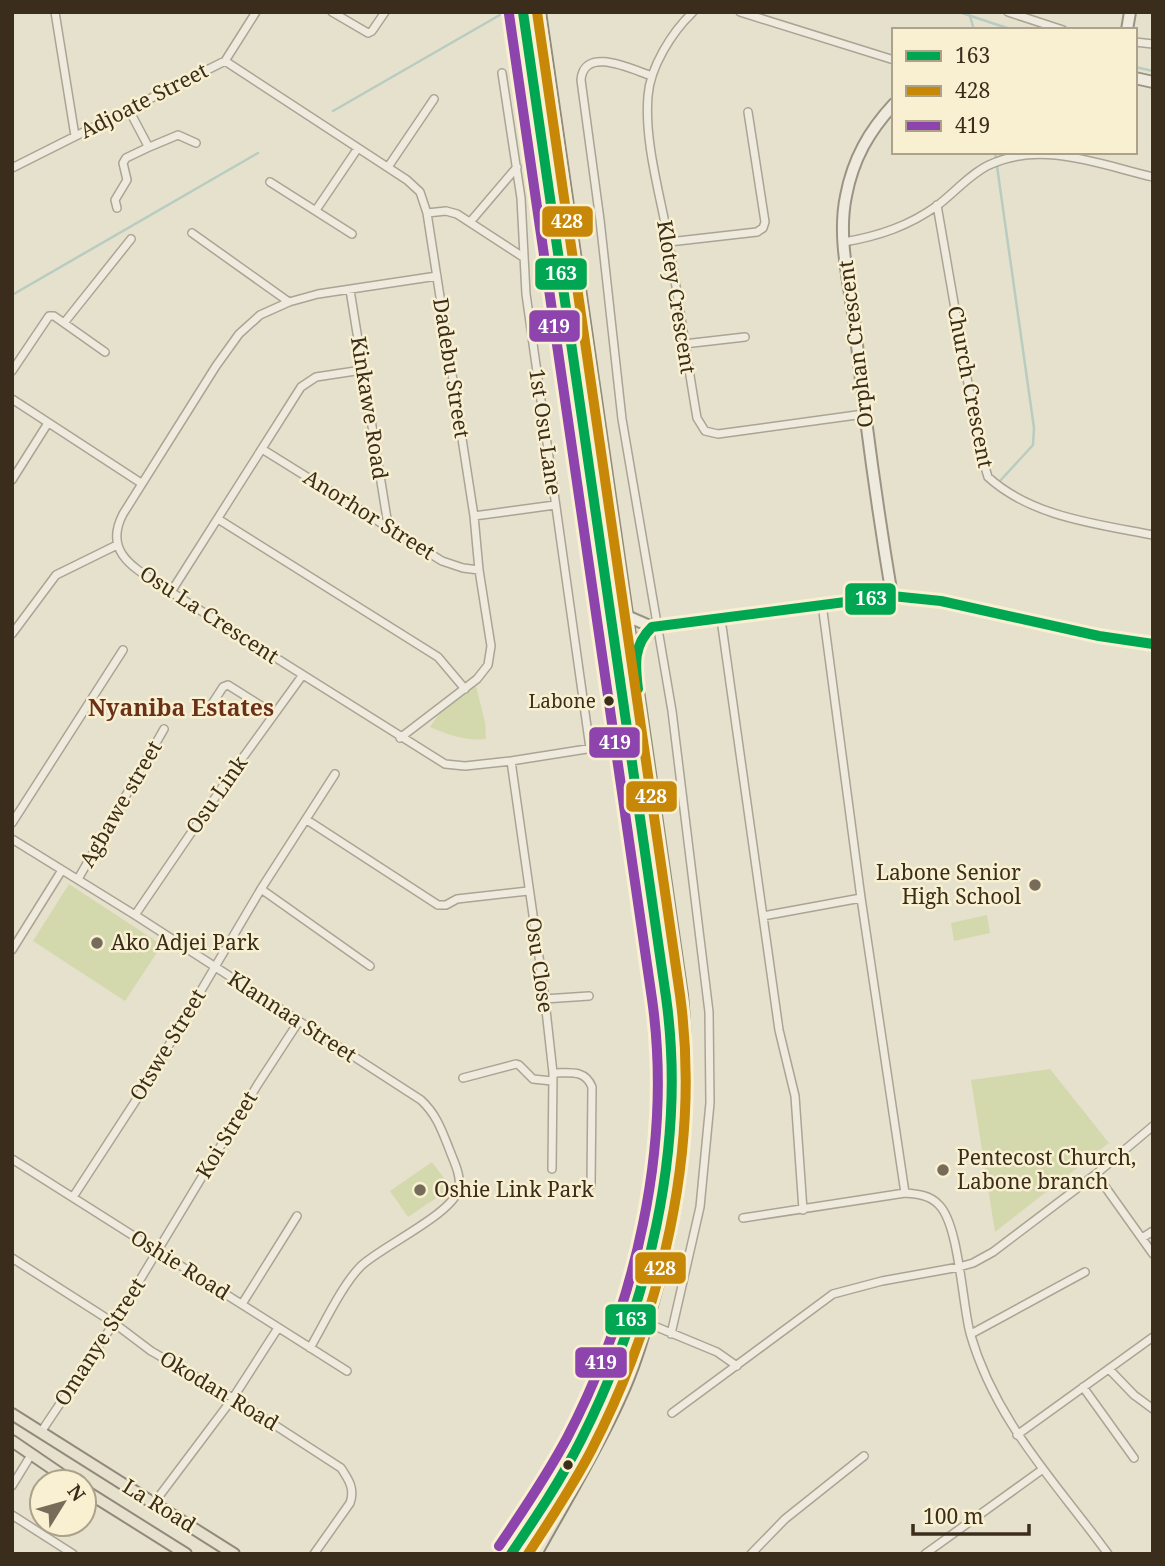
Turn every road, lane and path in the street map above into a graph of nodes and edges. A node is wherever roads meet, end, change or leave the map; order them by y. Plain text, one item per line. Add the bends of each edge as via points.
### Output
1 (55, 12) edge
2 (256, 12) edge
3 (332, 12) edge
4 (385, 12) edge
5 (523, 12) edge
6 (540, 12) edge
7 (693, 12) edge
8 (740, 12) edge
9 (1008, 12) edge
10 (1057, 28) edge
11 (892, 59) edge
12 (225, 61) junction
13 (502, 73) dead end
14 (652, 76) junction
15 (434, 99) dead end
16 (892, 106) edge
17 (129, 110) junction
18 (748, 112) dead end
19 (75, 136) junction
20 (558, 138) junction
21 (541, 141) junction
22 (196, 144) dead end
23 (147, 148) junction
24 (358, 148) junction
25 (1002, 156) edge
26 (388, 167) junction
27 (517, 167) junction
28 (12, 168) edge
29 (1153, 177) edge
30 (270, 182) dead end
31 (937, 205) junction
32 (117, 208) dead end
33 (316, 210) junction
34 (427, 213) junction
35 (471, 221) junction
36 (192, 233) dead end
37 (352, 234) dead end
38 (131, 239) dead end
39 (669, 242) junction
40 (844, 242) junction
41 (523, 257) junction
42 (437, 276) junction
43 (350, 290) junction
44 (289, 302) junction
45 (64, 323) junction
46 (745, 337) dead end
47 (684, 344) junction
48 (105, 352) dead end
49 (362, 370) junction
50 (12, 371) edge
51 (12, 399) edge
52 (864, 414) junction
53 (48, 423) junction
54 (262, 449) junction
55 (12, 480) edge
56 (141, 483) junction
57 (555, 505) junction
58 (474, 516) junction
59 (218, 519) junction
60 (388, 525) junction
61 (1153, 535) edge
62 (117, 545) junction
63 (479, 569) junction
64 (171, 592) junction
65 (892, 596) junction
66 (822, 604) junction
67 (629, 618) junction
68 (721, 619) junction
69 (656, 627) junction
70 (12, 634) edge
71 (1153, 644) edge
72 (123, 650) dead end
73 (634, 656) junction
74 (302, 676) junction
75 (465, 689) junction
76 (212, 704) dead end
77 (274, 714) junction
78 (164, 729) dead end
79 (627, 734) junction
80 (400, 738) junction
81 (612, 745) junction
82 (590, 748) junction
83 (630, 754) junction
84 (511, 761) junction
85 (335, 774) dead end
86 (307, 820) junction
87 (12, 823) edge
88 (12, 839) edge
89 (62, 870) junction
90 (78, 880) junction
91 (261, 889) junction
92 (528, 891) junction
93 (861, 898) junction
94 (135, 915) junction
95 (763, 916) junction
96 (15, 940) edge
97 (12, 950) edge
98 (370, 966) dead end
99 (215, 967) junction
100 (589, 996) dead end
101 (544, 999) junction
102 (299, 1021) junction
103 (552, 1077) junction
104 (463, 1078) dead end
105 (1153, 1126) edge
106 (12, 1159) edge
107 (552, 1169) dead end
108 (1096, 1174) junction
109 (592, 1185) dead end
110 (662, 1189) junction
111 (678, 1191) junction
112 (905, 1193) junction
113 (73, 1197) junction
114 (803, 1210) junction
115 (298, 1216) dead end
116 (743, 1218) dead end
117 (1153, 1231) edge
118 (1142, 1238) junction
119 (158, 1251) junction
120 (1153, 1254) edge
121 (12, 1258) edge
122 (959, 1267) junction
123 (1085, 1272) dead end
124 (242, 1304) junction
125 (114, 1323) junction
126 (647, 1323) junction
127 (278, 1328) junction
128 (670, 1334) junction
129 (971, 1334) junction
130 (1153, 1338) edge
131 (310, 1348) junction
132 (737, 1366) junction
133 (1109, 1369) junction
134 (347, 1371) dead end
135 (1083, 1387) junction
136 (233, 1398) junction
137 (1153, 1409) edge
138 (672, 1413) dead end
139 (12, 1414) edge
140 (41, 1432) junction
141 (1017, 1436) junction
142 (12, 1441) edge
143 (31, 1455) junction
144 (864, 1456) dead end
145 (1134, 1458) dead end
146 (51, 1468) edge
147 (1043, 1469) junction
148 (12, 1486) edge
149 (98, 1499) edge
150 (154, 1503) junction
151 (12, 1515) edge
152 (73, 1554) edge
153 (186, 1554) edge
154 (234, 1554) edge
155 (314, 1554) edge
156 (511, 1554) edge
157 (536, 1554) edge
158 (751, 1554) edge
159 (925, 1554) edge
160 (1108, 1554) edge

1 - 19 street
2 - 12 street, Adjoate Street
3 - 4 street via 368,33
5 - 21 main road
6 - 20 main road
7 - 14 street, Klotey Crescent
8 - 11 street
9 - 10 street
12 - 17 street, Adjoate Street
12 - 24 street, Dadebu Street
13 - 27 street, 1st Osu Lane
14 - 39 street, Klotey Crescent via 650,134
14 - 69 street via 609,61 586,67 581,73 622,419
15 - 26 street
16 - 40 street, Orphan Crescent via 877,122 852,170 843,216
17 - 19 street, Adjoate Street
17 - 23 street
18 - 39 street via 763,228
19 - 28 street, Adjoate Street
20 - 21 main road
20 - 67 main road
21 - 79 main road
22 - 23 street via 178,135
23 - 32 street via 123,163 127,180 115,200
24 - 26 street, Dadebu Street
24 - 33 street
25 - 29 street via 1069,156
25 - 31 street
26 - 34 street, Dadebu Street via 419,192
27 - 35 street
27 - 41 street, 1st Osu Lane
30 - 33 street
31 - 40 street via 898,229
31 - 61 street, Church Crescent via 988,478 1032,506
33 - 37 street
34 - 35 street via 446,211
34 - 42 street, Dadebu Street
35 - 41 street
36 - 44 street
38 - 45 street
39 - 47 street, Klotey Crescent
40 - 52 street, Orphan Crescent
41 - 57 street, 1st Osu Lane
42 - 43 street
42 - 58 street, Dadebu Street
43 - 44 street
43 - 49 street, Kinkawe Road
44 - 56 street via 260,315 239,334
45 - 48 street
45 - 50 street via 54,316 46,318
46 - 47 street
47 - 52 street, Klotey Crescent via 697,418 710,433
49 - 54 street via 308,382
49 - 60 street, Kinkawe Road
51 - 53 street
52 - 65 street, Orphan Crescent
53 - 55 street
53 - 56 street
54 - 59 street
54 - 60 street, Anorhor Street
56 - 62 street via 117,525
57 - 58 street
57 - 82 street, 1st Osu Lane
58 - 63 street, Dadebu Street
59 - 64 street
59 - 75 street via 438,657
60 - 63 street, Anorhor Street via 442,561
62 - 64 street, Osu La Crescent via 127,562
62 - 70 street via 55,575
63 - 75 street, Dadebu Street via 491,646 488,665
64 - 74 street, Osu La Crescent
65 - 66 street
65 - 71 street via 941,601
66 - 68 street
66 - 93 street
67 - 69 street
67 - 73 main road
68 - 69 street
68 - 95 street
69 - 73 street via 639,640
69 - 128 street via 672,711 709,1012 710,1103 700,1207
72 - 87 street
73 - 111 main road via 687,1044 687,1117
74 - 77 street, Osu Link
74 - 80 street, Osu La Crescent
75 - 80 street, Dadebu Street
76 - 77 street via 228,685
77 - 94 street, Osu Link
78 - 90 street, Agbawe street
79 - 81 street, Osu La Crescent
79 - 83 main road
80 - 84 street, Osu La Crescent via 445,764
81 - 82 street, Osu La Crescent
81 - 83 street
82 - 84 street, Osu La Crescent
83 - 110 main road via 670,1033
84 - 92 street, Osu Close
85 - 86 street, Otswe Street
86 - 91 street, Otswe Street
86 - 92 street via 438,905
88 - 89 street, Klannaa Street
89 - 90 street, Klannaa Street
89 - 96 street
90 - 94 street, Klannaa Street
91 - 98 street
91 - 99 street, Otswe Street
92 - 101 street, Osu Close
93 - 95 street
93 - 112 street
94 - 99 street, Klannaa Street
95 - 114 street via 779,1030 794,1096
96 - 97 street
99 - 102 street, Klannaa Street
99 - 113 street, Otswe Street
100 - 101 street
101 - 103 street, Osu Close
102 - 119 street, Koi Street
102 - 131 street, Klannaa Street via 421,1100 437,1118 458,1171 459,1188 453,1201 362,1265
103 - 104 street via 533,1079 516,1064
103 - 107 street, Osu Close
103 - 109 street via 579,1073 592,1087
105 - 108 street
106 - 113 street, Oshie Road
108 - 118 street
108 - 122 street via 993,1252
110 - 111 main road
110 - 156 main road via 646,1273 610,1377 570,1461
111 - 126 main road
112 - 114 street
112 - 122 street via 929,1197 947,1214
113 - 119 street, Oshie Road
114 - 116 street
115 - 124 street
117 - 118 street
118 - 120 street
119 - 124 street, Oshie Road
119 - 125 street, Omanye Street
121 - 125 street, Okodan Road
122 - 129 street
122 - 132 street via 833,1294
123 - 129 street
124 - 127 street, Oshie Road
125 - 136 street, Okodan Road via 151,1351
125 - 140 street, Omanye Street
126 - 128 street
126 - 157 main road via 621,1397
127 - 131 street, Oshie Road
127 - 136 street
128 - 132 street via 717,1352
129 - 141 street
130 - 133 street
131 - 134 street, Oshie Road
132 - 138 street
133 - 135 street
133 - 137 street
135 - 141 street
135 - 145 street
136 - 150 street
136 - 155 street, Okodan Road via 330,1460 350,1481 354,1494 350,1503
139 - 140 main road, La Road
140 - 150 main road, La Road
141 - 147 street
142 - 143 main road
143 - 146 main road
143 - 148 street
144 - 158 street via 785,1519
147 - 159 street
147 - 160 street
149 - 153 main road, La Road
150 - 154 main road, La Road
151 - 152 street

